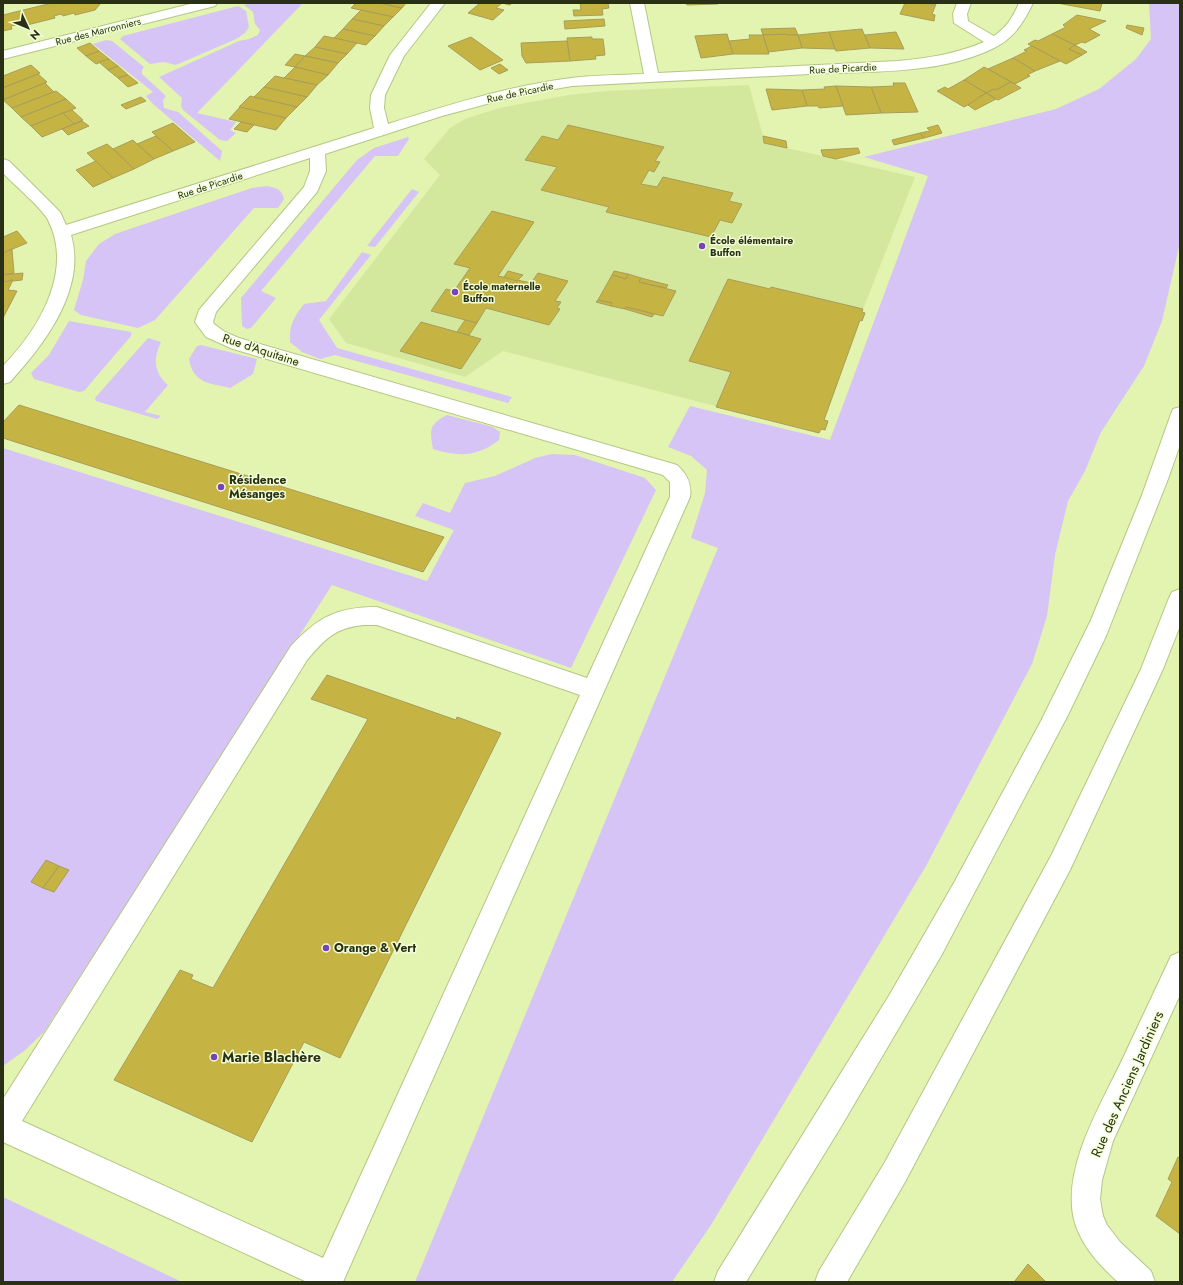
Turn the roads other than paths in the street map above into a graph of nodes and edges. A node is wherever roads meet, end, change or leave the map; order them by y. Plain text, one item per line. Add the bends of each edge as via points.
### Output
1 (210, 3) edge
2 (438, 3) edge
3 (637, 3) edge
4 (964, 3) edge
5 (1026, 3) edge
6 (190, 5) edge
7 (994, 42) junction
8 (3, 55) edge
9 (652, 77) junction
10 (382, 130) junction
11 (316, 151) junction
12 (3, 164) edge
13 (62, 232) junction
14 (3, 377) edge
15 (1180, 414) edge
16 (1180, 598) edge
17 (593, 690) junction
18 (1180, 965) edge
19 (3, 1126) edge
20 (729, 1282) edge
21 (830, 1282) edge
22 (1140, 1282) edge

1 - 6 street, Rue des Marronniers
2 - 10 street via 397,55 378,95 376,108
3 - 9 street
4 - 7 street via 960,14 961,23
5 - 7 street, Rue de Picardie via 1021,17 1014,26
6 - 8 street, Rue des Marronniers
7 - 9 street, Rue de Picardie via 957,56 920,63
9 - 10 street, Rue de Picardie via 590,80 537,87 479,100
10 - 11 street, Rue de Picardie
11 - 13 street, Rue de Picardie
11 - 17 street, Rue d'Aquitaine via 320,166 311,189 208,310 204,322 224,339 253,349 670,470 680,480 680,497
12 - 13 street via 54,216
13 - 14 street via 65,263 55,307 39,335
15 - 20 street via 1150,503 1102,620 1068,694 960,898 884,1031
16 - 21 street via 1152,670 1061,862 906,1151
17 - 19 street via 377,616 341,618 326,626 299,653
17 - 19 street, Rue d'Aquitaine via 330,1277
18 - 22 street, Rue des Anciens Jardiniers via 1106,1127 1091,1168 1085,1200 1094,1231 1119,1262

